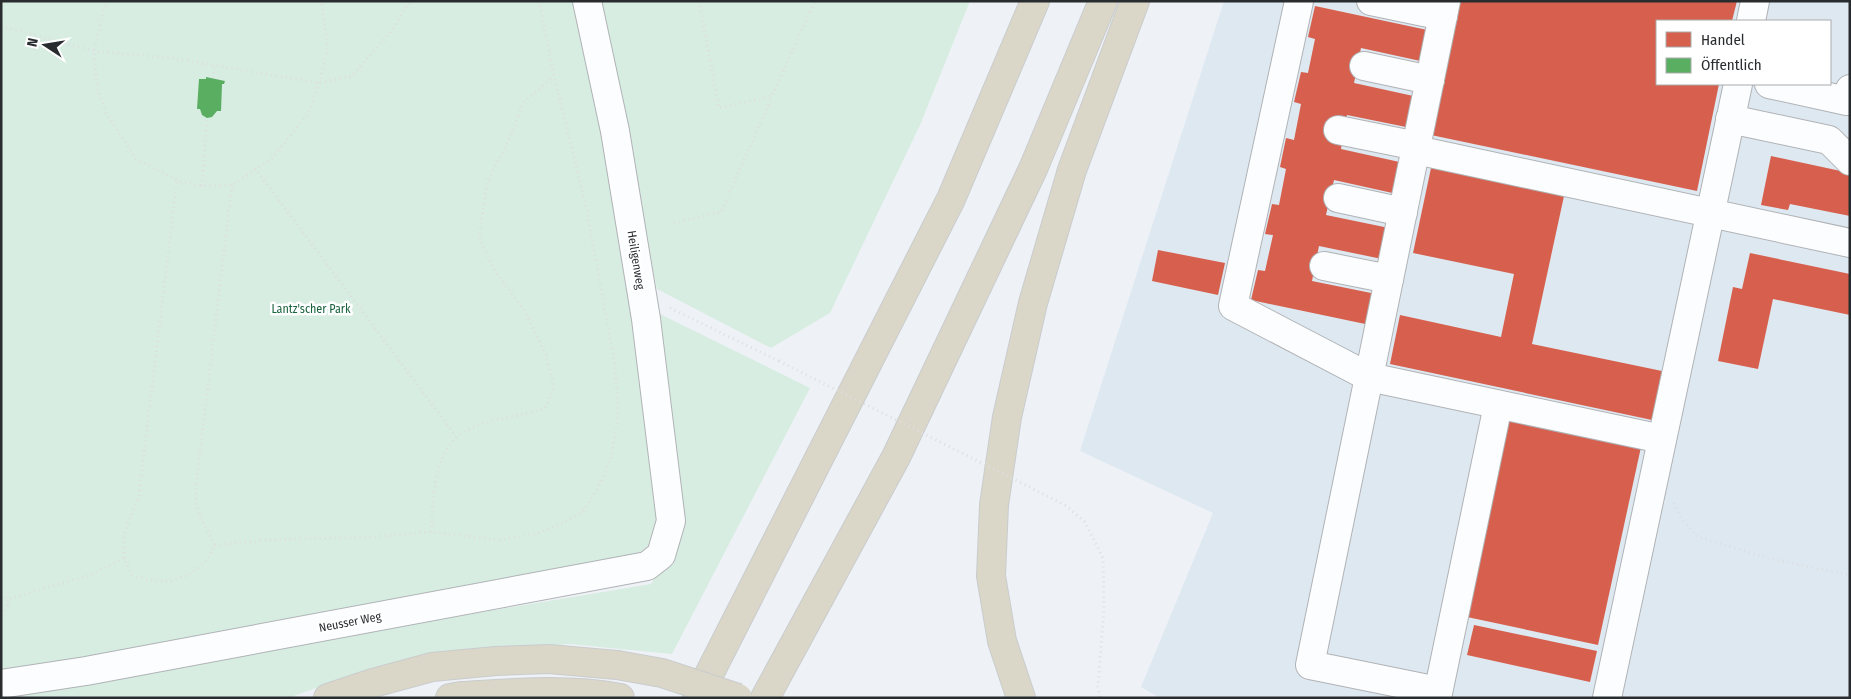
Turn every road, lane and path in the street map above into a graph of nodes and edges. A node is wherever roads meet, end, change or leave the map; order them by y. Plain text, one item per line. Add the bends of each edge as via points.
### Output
1 (108, 1) edge
2 (320, 1) edge
3 (410, 1) edge
4 (539, 1) edge
5 (587, 1) edge
6 (699, 1) edge
7 (815, 1) edge
8 (1035, 1) edge
9 (1103, 1) edge
10 (1135, 1) edge
11 (1299, 1) edge
12 (1371, 1) edge
13 (1755, 1) edge
14 (1445, 9) edge
15 (1751, 20) edge
16 (1, 26) edge
17 (94, 51) junction
18 (214, 66) junction
19 (1364, 66) dead end
20 (554, 76) junction
21 (213, 78) dead end
22 (1430, 80) junction
23 (319, 83) junction
24 (1738, 85) edge
25 (1774, 85) edge
26 (1850, 89) edge
27 (772, 96) junction
28 (207, 118) dead end
29 (1730, 119) junction
30 (1338, 130) dead end
31 (1416, 148) junction
32 (1850, 161) edge
33 (255, 168) junction
34 (177, 180) junction
35 (232, 185) junction
36 (202, 186) junction
37 (1338, 198) dead end
38 (1403, 212) junction
39 (1710, 213) junction
40 (674, 223) dead end
41 (1850, 242) edge
42 (1324, 266) dead end
43 (1389, 279) junction
44 (642, 294) junction
45 (1369, 377) junction
46 (1498, 405) junction
47 (456, 436) junction
48 (1662, 439) junction
49 (1673, 502) dead end
50 (671, 521) joint
51 (432, 532) junction
52 (215, 545) junction
53 (124, 558) junction
54 (1850, 574) edge
55 (1, 595) edge
56 (9, 599) junction
57 (1, 614) edge
58 (1, 684) edge
59 (1438, 694) edge
60 (613, 696) edge
61 (328, 698) edge
62 (450, 698) edge
63 (697, 698) edge
64 (738, 698) edge
65 (765, 698) edge
66 (1021, 698) edge
67 (1100, 698) edge
68 (1607, 698) edge

1 - 17 path
2 - 23 path via 328,48
3 - 23 path via 390,33 352,76
4 - 20 path
5 - 44 lane, Heiligenweg via 621,130
6 - 27 path via 719,108
7 - 27 path
8 - 63 highway via 951,199
9 - 65 highway via 1034,169 900,448
10 - 66 highway via 1072,170 1033,303 1007,416 994,505 991,576 1002,641
11 - 45 lane via 1233,306
12 - 14 lane
13 - 15 lane
14 - 22 lane
16 - 17 path
17 - 18 path
17 - 34 path via 97,87 106,113 136,158
18 - 21 path
18 - 23 path
19 - 22 lane
20 - 47 path via 523,103 487,183 479,237 495,271 525,311 546,355 554,388 545,408 472,427
20 - 51 path via 587,211 615,365 618,415 611,459 583,510 565,522 535,534 499,540
22 - 31 lane
23 - 33 path via 308,114 272,158
24 - 29 lane
25 - 26 lane via 1847,101
27 - 40 path via 721,212
28 - 36 path
29 - 32 lane via 1830,140
29 - 39 lane
30 - 31 lane
31 - 38 lane
31 - 39 lane
33 - 35 path
33 - 47 path
34 - 36 path
34 - 53 path via 139,496 124,534
35 - 36 path
35 - 52 path via 196,484 200,517
37 - 38 lane
38 - 43 lane
39 - 41 lane
39 - 48 lane
42 - 43 lane
43 - 45 lane
44 - 50 lane, Heiligenweg
44 - 67 path, bridge via 1065,505 1085,522 1103,558
45 - 46 lane
45 - 59 lane via 1310,665
46 - 48 lane
46 - 59 lane
47 - 51 path via 443,454 434,489
48 - 68 lane
49 - 54 path via 1681,518 1698,537 1771,559
50 - 58 lane, Neusser Weg via 661,555 647,566 96,670
51 - 52 path
52 - 53 path via 206,562 189,575 172,580 155,581 132,575
53 - 56 path via 93,574
55 - 56 path
56 - 57 path via 6,610
60 - 62 highway via 536,692
61 - 64 highway, bridge via 373,682 432,668 549,659 662,673

